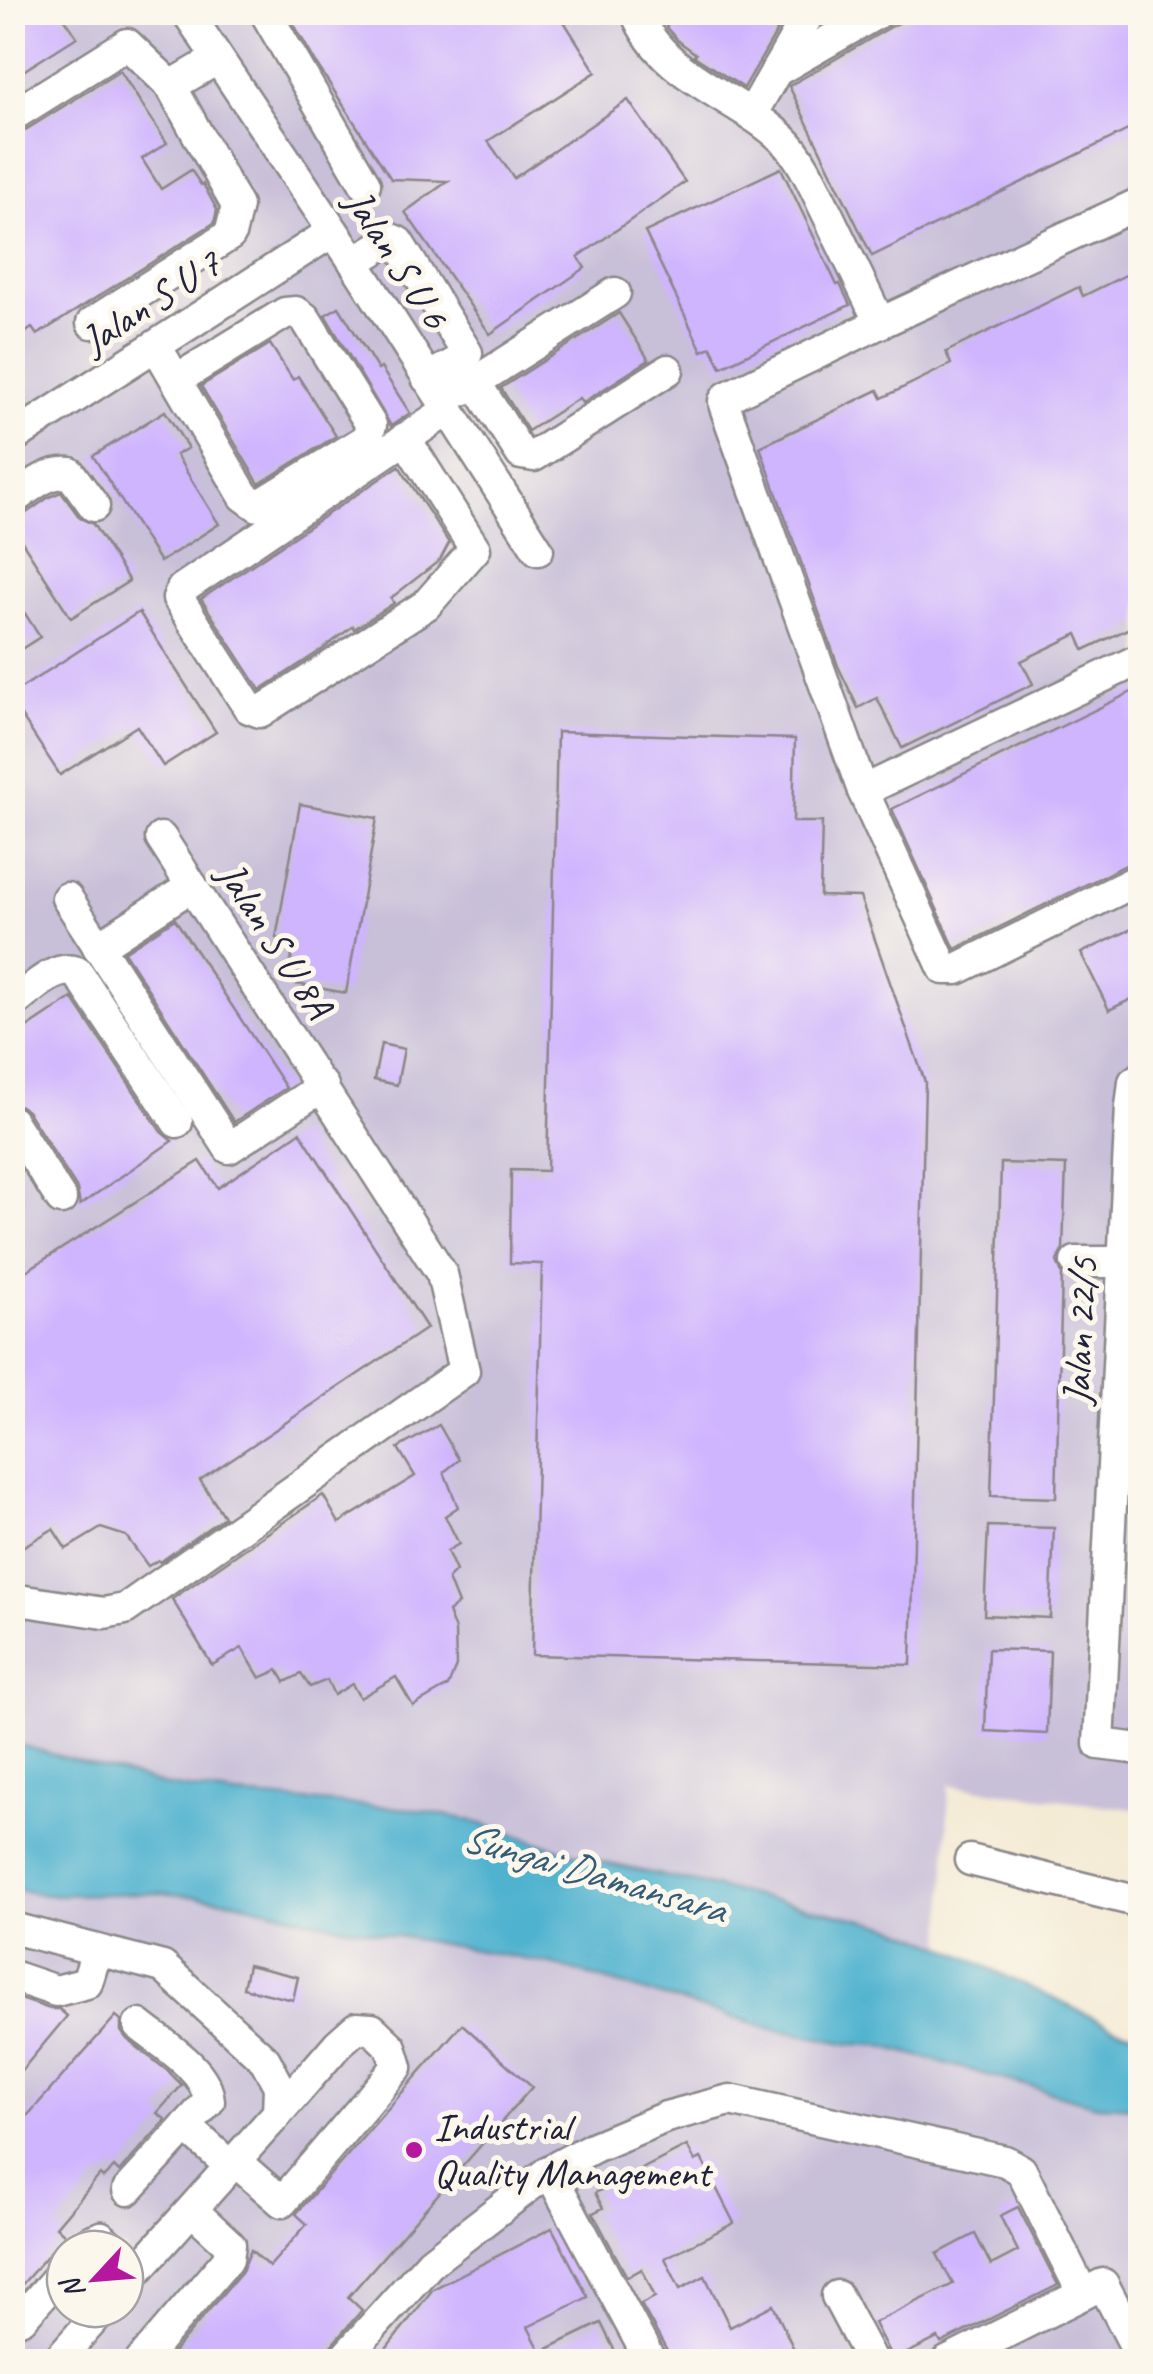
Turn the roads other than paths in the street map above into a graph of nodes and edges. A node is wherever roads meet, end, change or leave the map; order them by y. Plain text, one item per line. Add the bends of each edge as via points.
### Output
1 (187, 12) edge
2 (264, 12) edge
3 (810, 12) edge
4 (878, 12) edge
5 (643, 18) edge
6 (217, 59) junction
7 (776, 72) junction
8 (171, 86) junction
9 (751, 115) junction
10 (12, 116) edge
11 (365, 184) dead end
12 (1140, 202) edge
13 (332, 232) junction
14 (354, 262) junction
15 (615, 293) dead end
16 (92, 323) dead end
17 (880, 324) junction
18 (156, 346) junction
19 (668, 370) dead end
20 (176, 380) junction
21 (475, 382) junction
22 (439, 397) junction
23 (12, 438) edge
24 (405, 438) junction
25 (12, 500) edge
26 (94, 506) dead end
27 (538, 550) dead end
28 (1140, 659) edge
29 (863, 791) junction
30 (161, 838) dead end
31 (1140, 879) edge
32 (192, 886) junction
33 (67, 898) dead end
34 (98, 947) junction
35 (12, 1004) edge
36 (1140, 1078) edge
37 (322, 1086) junction
38 (12, 1122) edge
39 (176, 1122) dead end
40 (61, 1199) dead end
41 (1076, 1262) dead end
42 (1132, 1262) edge
43 (12, 1599) edge
44 (1140, 1750) edge
45 (970, 1860) dead end
46 (1140, 1902) edge
47 (12, 1928) edge
48 (97, 1950) junction
49 (12, 1976) edge
50 (139, 2025) dead end
51 (278, 2113) junction
52 (186, 2126) junction
53 (233, 2164) junction
54 (549, 2171) junction
55 (128, 2190) dead end
56 (192, 2210) junction
57 (145, 2256) edge
58 (45, 2292) edge
59 (1083, 2294) junction
60 (838, 2296) dead end
61 (12, 2320) edge
62 (85, 2329) edge
63 (1140, 2355) edge
64 (56, 2362) edge
65 (140, 2362) edge
66 (341, 2362) edge
67 (651, 2362) edge
68 (872, 2362) edge
69 (948, 2362) edge

1 - 6 street, Jalan S U 6
2 - 11 street
3 - 7 street
4 - 7 street
5 - 9 street via 674,65
6 - 8 street
6 - 13 street, Jalan S U 6
7 - 9 street
8 - 10 street via 126,44
8 - 16 street via 237,206 230,234
9 - 17 street via 787,142 813,184
12 - 17 street
13 - 14 street, Jalan S U 6
13 - 18 street, Jalan S U 7
14 - 22 street, Jalan S U 6
14 - 22 street via 391,238 398,242 467,353
15 - 21 street
17 - 29 street via 724,401
18 - 20 street
18 - 23 street, Jalan S U 7
19 - 21 street via 534,456 521,454
20 - 20 street via 296,312 371,425 367,438 258,506 244,496
21 - 22 street
22 - 24 street
22 - 27 street, Jalan S U 6
24 - 24 street via 182,590 178,598 249,708 260,712 426,606 475,549
25 - 26 street via 50,474 70,473
28 - 29 street
29 - 31 street via 944,968 957,969
30 - 32 street, Jalan S U 8A
32 - 34 street
32 - 37 street, Jalan S U 8A
33 - 34 street
34 - 37 street via 229,1148
35 - 39 street via 54,973 77,972
36 - 42 street, Jalan 22/5 via 1130,1107
37 - 43 street, Jalan S U 8A via 442,1274 464,1371 124,1609 104,1613
38 - 40 street
41 - 42 street
42 - 44 street, Jalan 22/5 via 1099,1744
45 - 46 street
47 - 48 street
48 - 49 street via 87,1983 56,1991
48 - 51 street via 163,1967 265,2060 279,2086
50 - 52 street via 198,2072 208,2088 209,2101
51 - 53 street
51 - 53 street via 356,2028 372,2029 391,2047 397,2067 282,2202
52 - 53 street
52 - 55 street
53 - 56 street
54 - 59 street via 666,2118 730,2100 1005,2161 1022,2170
54 - 66 street via 431,2262
54 - 67 street
56 - 57 street
56 - 65 street via 230,2245 228,2260
58 - 61 street
59 - 63 street via 1103,2284
59 - 69 street
60 - 68 street
62 - 64 street

